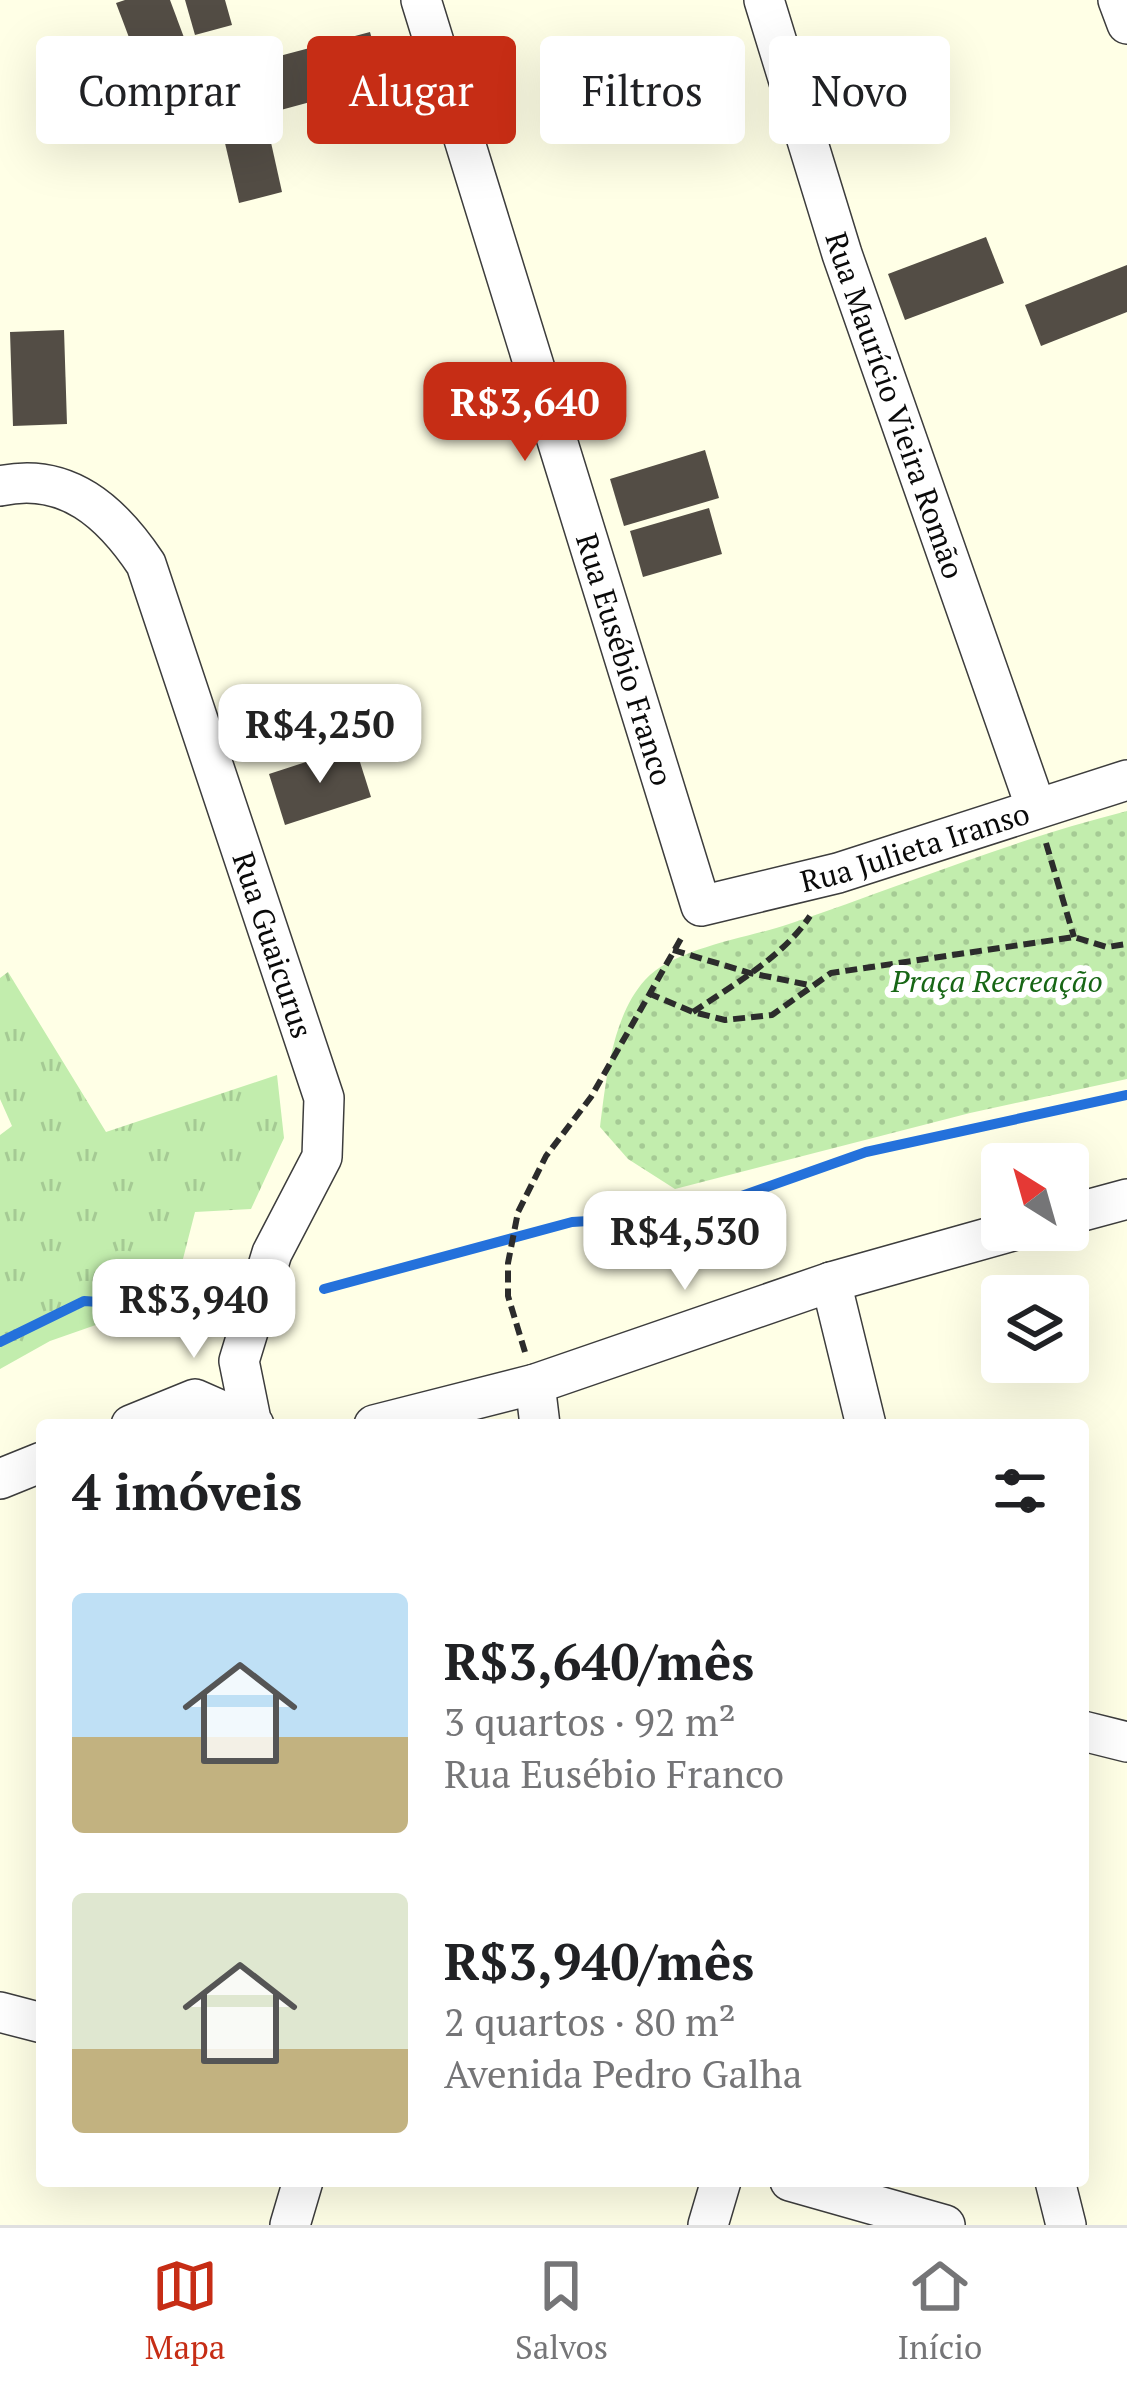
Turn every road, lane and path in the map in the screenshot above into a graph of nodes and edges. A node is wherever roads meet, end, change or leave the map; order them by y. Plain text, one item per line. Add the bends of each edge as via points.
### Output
1 (421, 0) edge
2 (764, 0) edge
3 (1118, 0) edge
4 (1127, 24) edge
5 (0, 486) edge
6 (1127, 780) edge
7 (1036, 808) junction
8 (838, 873) junction
9 (701, 906) junction
10 (1074, 937) junction
11 (1127, 944) edge
12 (673, 950) junction
13 (749, 973) junction
14 (812, 985) junction
15 (648, 993) junction
16 (693, 1012) junction
17 (1127, 1198) edge
18 (1089, 1209) edge
19 (981, 1240) edge
20 (831, 1282) junction
21 (535, 1384) junction
22 (146, 1419) edge
23 (240, 1419) edge
24 (252, 1419) edge
25 (398, 1419) edge
26 (539, 1419) edge
27 (865, 1419) edge
28 (36, 1464) edge
29 (0, 1479) edge
30 (1089, 1732) edge
31 (1127, 1742) edge
32 (0, 2012) edge
33 (36, 2022) edge
34 (301, 2187) edge
35 (719, 2187) edge
36 (811, 2187) edge
37 (1056, 2187) edge
38 (290, 2225) edge
39 (708, 2225) edge
40 (945, 2225) edge
41 (1066, 2225) edge

1 - 9 street, Rua Eusébio Franco
2 - 7 street, Rua Maurício Vieira Romão via 842,254
3 - 4 street
5 - 24 street, Rua Guaicurus via 45,484 101,508 146,564 324,1098 322,1157 272,1252 239,1360
6 - 7 street, Rua Julieta Iranso
7 - 8 street, Rua Julieta Iranso
7 - 10 path
8 - 9 street, Rua Julieta Iranso
8 - 13 path via 803,926
9 - 12 path
10 - 11 path
10 - 14 path via 831,973
12 - 13 path
12 - 15 path
13 - 14 path
13 - 16 path
14 - 16 path via 772,1015 725,1020
15 - 16 path
15 - 21 path via 518,1212 508,1296
17 - 18 street
19 - 20 street
20 - 21 street
20 - 27 street
21 - 25 street
21 - 26 street
22 - 23 street via 195,1399
28 - 29 street
30 - 31 street
32 - 33 street
34 - 38 street
35 - 39 street
36 - 40 street
37 - 41 street

